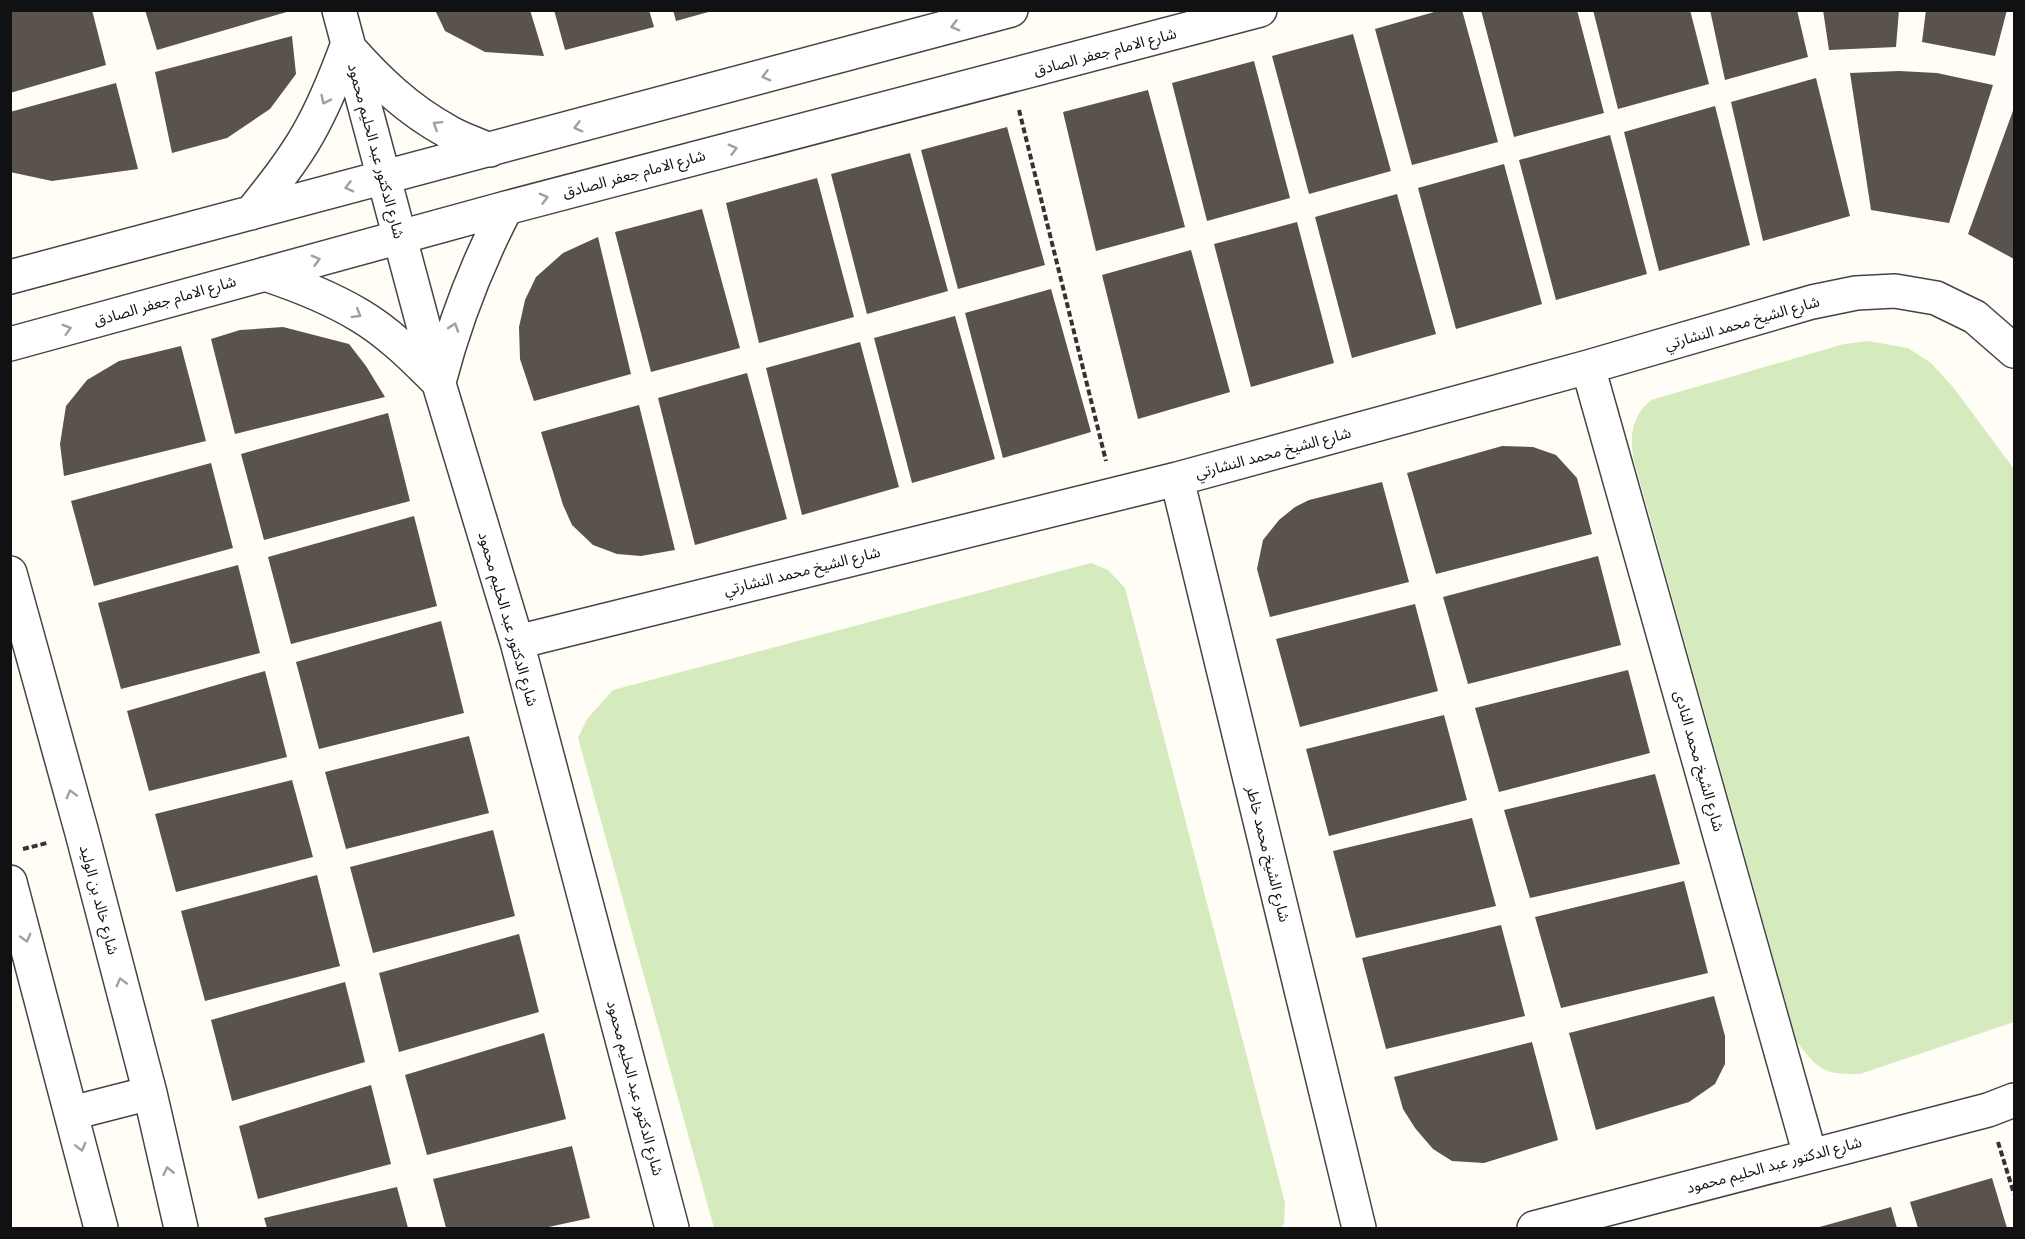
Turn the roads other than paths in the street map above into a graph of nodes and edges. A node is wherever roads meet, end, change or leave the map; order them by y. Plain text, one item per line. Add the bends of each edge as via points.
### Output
1 (339, 10) edge
2 (1011, 10) edge
3 (1260, 10) edge
4 (347, 46) junction
5 (490, 150) junction
6 (383, 178) junction
7 (506, 208) junction
8 (251, 213) junction
9 (399, 237) junction
10 (265, 274) junction
11 (10, 277) edge
12 (10, 344) edge
13 (2014, 351) edge
14 (1588, 367) junction
15 (439, 384) junction
16 (1177, 479) junction
17 (10, 573) edge
18 (516, 642) junction
19 (10, 882) edge
20 (150, 1093) junction
21 (2001, 1105) edge
22 (72, 1113) junction
23 (1810, 1155) junction
24 (101, 1228) edge
25 (181, 1228) edge
26 (672, 1228) edge
27 (1359, 1228) edge
28 (1534, 1228) edge

1 - 4 street, شارع الدكتور عبد الحليم محمود
2 -> 5 street
7 -> 3 street, شارع الامام جعفر الصادق
5 -> 4 street via 448,132 410,109 376,80
4 - 6 street, شارع الدكتور عبد الحليم محمود
4 -> 8 street via 308,134
5 - 6 street
6 -> 8 street
6 - 9 street, شارع الدكتور عبد الحليم محمود
7 - 9 street, شارع الامام جعفر الصادق
15 -> 7 street via 466,293
8 - 11 street
10 -> 9 street, شارع الامام جعفر الصادق
9 - 15 street, شارع الدكتور عبد الحليم محمود
12 -> 10 street, شارع الامام جعفر الصادق
10 -> 15 street via 315,291 360,315 402,347
13 - 14 street, شارع الشيخ محمد النشارتي via 1975,317 1936,298 1895,291 1856,293 1812,302
14 - 16 street, شارع الشيخ محمد النشارتي
14 - 23 street, شارع الشيخ محمد النادى
15 - 18 street, شارع الدكتور عبد الحليم محمود
16 - 18 street, شارع الشيخ محمد النشارتي
16 - 27 street, شارع الشيخ محمد خاطر
20 -> 17 street, شارع خالد بن الوليد
18 - 26 street, شارع الدكتور عبد الحليم محمود
19 -> 22 street
20 - 22 street
25 -> 20 street, شارع خالد بن الوليد
21 - 23 street, شارع الدكتور عبد الحليم محمود
22 -> 24 street
23 - 28 street, شارع الدكتور عبد الحليم محمود

